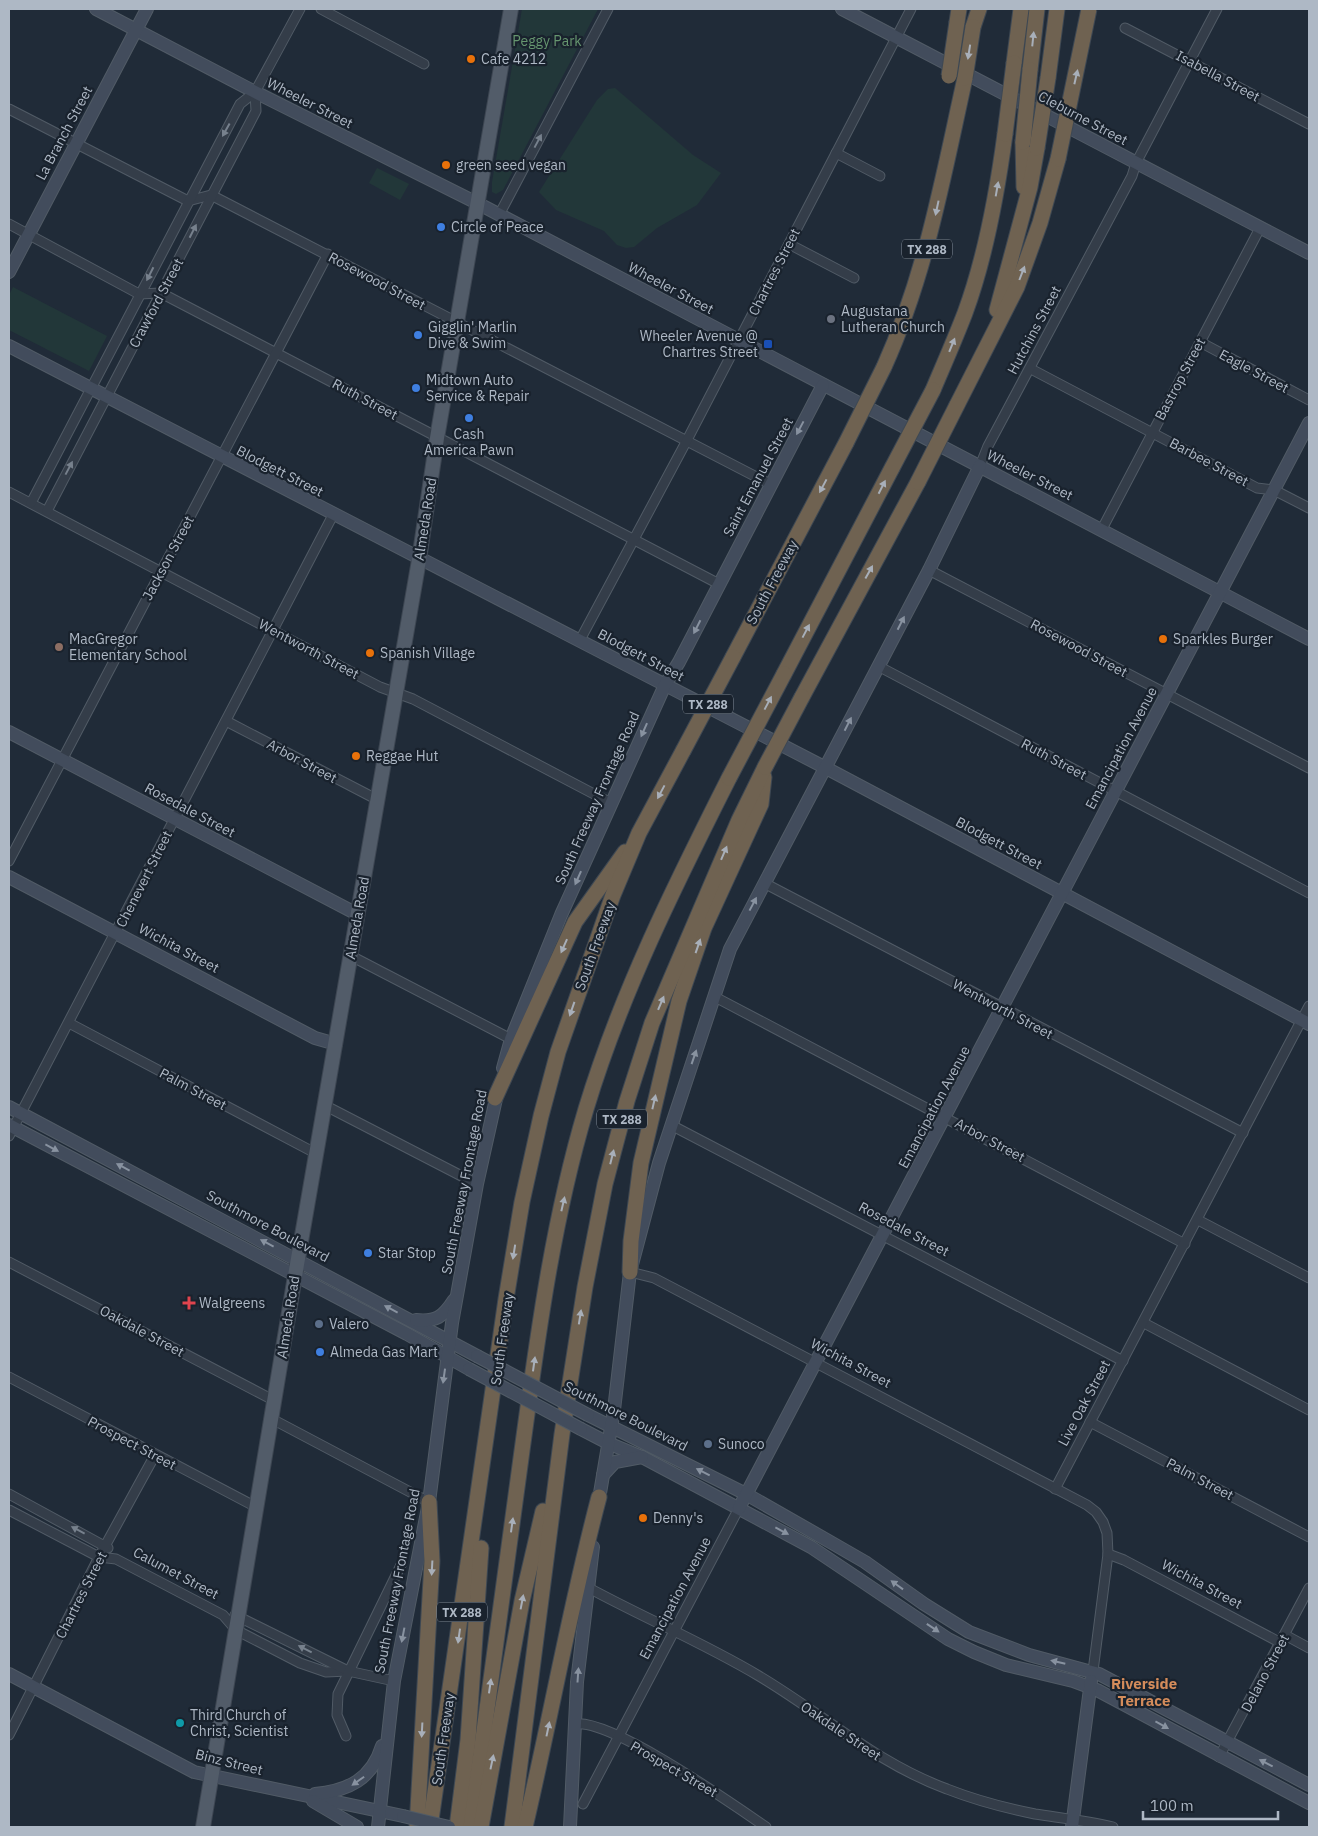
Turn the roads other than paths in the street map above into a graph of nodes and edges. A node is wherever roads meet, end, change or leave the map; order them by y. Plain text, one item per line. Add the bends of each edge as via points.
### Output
1 (96, 9) edge
2 (147, 9) edge
3 (300, 9) edge
4 (321, 9) edge
5 (511, 9) edge
6 (608, 9) edge
7 (842, 9) edge
8 (911, 9) edge
9 (970, 9) edge
10 (979, 9) edge
11 (1021, 9) edge
12 (1036, 9) edge
13 (1057, 9) edge
14 (1088, 9) edge
15 (1217, 9) edge
16 (958, 15) edge
17 (973, 27) junction
18 (1126, 28) dead end
19 (136, 30) junction
20 (896, 37) junction
21 (1190, 61) junction
22 (424, 64) dead end
23 (255, 92) junction
24 (961, 97) junction
25 (9, 109) edge
26 (1309, 124) edge
27 (76, 143) junction
28 (836, 153) junction
29 (1136, 163) junction
30 (880, 176) dead end
31 (211, 195) junction
32 (188, 201) junction
33 (479, 204) junction
34 (1024, 206) junction
35 (499, 215) junction
36 (9, 224) edge
37 (1260, 228) junction
38 (29, 234) junction
39 (789, 244) junction
40 (1309, 253) edge
41 (328, 254) junction
42 (9, 272) edge
43 (854, 278) dead end
44 (161, 293) junction
45 (139, 294) junction
46 (458, 322) junction
47 (738, 341) junction
48 (1200, 342) junction
49 (9, 346) edge
50 (276, 352) junction
51 (1031, 369) junction
52 (969, 379) junction
53 (823, 385) junction
54 (90, 389) junction
55 (106, 397) junction
56 (1309, 400) edge
57 (1309, 423) edge
58 (1152, 432) junction
59 (437, 438) junction
60 (686, 442) junction
61 (221, 457) junction
62 (980, 466) junction
63 (770, 484) junction
64 (1274, 490) junction
65 (9, 492) edge
66 (31, 503) junction
67 (1309, 508) edge
68 (47, 511) junction
69 (332, 515) junction
70 (1102, 530) junction
71 (634, 539) junction
72 (419, 560) junction
73 (928, 570) junction
74 (161, 572) junction
75 (719, 584) junction
76 (1220, 591) junction
77 (273, 630) junction
78 (1309, 639) edge
79 (580, 640) junction
80 (878, 666) junction
81 (665, 685) junction
82 (395, 692) junction
83 (1167, 694) junction
84 (226, 721) junction
85 (9, 732) edge
86 (62, 760) junction
87 (826, 768) junction
88 (1309, 768) edge
89 (1115, 791) junction
90 (378, 800) junction
91 (755, 801) junction
92 (611, 803) junction
93 (175, 819) junction
94 (639, 833) junction
95 (9, 862) edge
96 (9, 877) edge
97 (764, 883) junction
98 (1309, 893) edge
99 (1062, 894) junction
100 (357, 914) junction
101 (116, 932) junction
102 (351, 956) junction
103 (715, 997) junction
104 (1309, 1006) edge
105 (1002, 1009) junction
106 (1306, 1022) edge
107 (69, 1023) junction
108 (511, 1039) junction
109 (336, 1044) junction
110 (496, 1098) junction
111 (326, 1106) junction
112 (9, 1107) edge
113 (21, 1113) junction
114 (945, 1116) junction
115 (671, 1125) junction
116 (10, 1130) edge
117 (1243, 1133) junction
118 (318, 1154) junction
119 (477, 1184) junction
120 (214, 1215) junction
121 (1198, 1220) junction
122 (207, 1229) junction
123 (884, 1236) junction
124 (1185, 1244) junction
125 (298, 1259) junction
126 (9, 1262) edge
127 (630, 1272) junction
128 (295, 1276) junction
129 (1309, 1278) edge
130 (458, 1293) junction
131 (413, 1320) junction
132 (1144, 1323) junction
133 (449, 1341) junction
134 (447, 1356) junction
135 (1123, 1361) junction
136 (817, 1362) junction
137 (9, 1378) edge
138 (494, 1397) junction
139 (275, 1401) junction
140 (1309, 1410) edge
141 (272, 1419) junction
142 (1090, 1422) junction
143 (611, 1426) junction
144 (562, 1434) junction
145 (608, 1443) junction
146 (155, 1455) junction
147 (644, 1458) junction
148 (603, 1476) junction
149 (1055, 1489) junction
150 (9, 1494) edge
151 (746, 1494) junction
152 (599, 1497) junction
153 (429, 1502) junction
154 (256, 1507) junction
155 (739, 1508) junction
156 (9, 1510) edge
157 (1309, 1537) edge
158 (106, 1545) junction
159 (1108, 1554) junction
160 (99, 1558) junction
161 (116, 1559) junction
162 (402, 1563) dead end
163 (587, 1587) junction
164 (1309, 1588) edge
165 (924, 1604) junction
166 (223, 1615) junction
167 (238, 1615) junction
168 (915, 1616) junction
169 (675, 1629) junction
170 (236, 1630) junction
171 (1283, 1639) junction
172 (1309, 1648) edge
173 (348, 1671) junction
174 (1092, 1671) junction
175 (9, 1674) edge
176 (394, 1681) junction
177 (34, 1687) junction
178 (1090, 1688) junction
179 (389, 1724) junction
180 (576, 1724) junction
181 (9, 1735) edge
182 (346, 1736) dead end
183 (617, 1736) junction
184 (1227, 1743) junction
185 (1219, 1757) junction
186 (213, 1777) junction
187 (1309, 1785) edge
188 (300, 1794) junction
189 (1309, 1803) edge
190 (583, 1804) dead end
191 (380, 1811) junction
192 (1072, 1824) edge
193 (572, 1826) edge
194 (203, 1827) edge
195 (357, 1827) edge
196 (378, 1827) edge
197 (417, 1827) edge
198 (430, 1827) edge
199 (449, 1827) edge
200 (457, 1827) edge
201 (471, 1827) edge
202 (481, 1827) edge
203 (512, 1827) edge
204 (525, 1827) edge
205 (766, 1827) edge
206 (1113, 1827) edge

1 - 19 main road, Wheeler Street
2 - 19 main road, La Branch Street
3 - 23 street, Crawford Street
4 - 22 street
5 - 33 main road, Almeda Road
35 -> 6 street
7 - 20 main road, Cleburne Street
8 - 20 street, Chartres Street
9 - 17 highway
10 - 17 highway
201 -> 11 highway, bridge via 535,1355 552,1253 586,1110 632,982 672,892 933,390 966,311 996,194
34 -> 12 highway, bridge via 1023,142
13 - 34 highway, bridge via 1038,148
52 -> 14 highway, bridge via 1017,287 1042,215 1080,61
15 - 21 street, Hutchins Street
16 - 24 highway, bridge via 949,76
17 -> 24 highway, South Freeway, bridge
18 - 21 street, Isabella Street
19 - 23 main road, Wheeler Street
19 - 27 main road, La Branch Street
20 - 28 street, Chartres Street
20 - 29 main road, Cleburne Street
21 - 26 street, Isabella Street
21 - 29 street, Hutchins Street
23 - 31 street, Crawford Street via 256,111
23 -> 32 street, Crawford Street via 240,104
23 - 33 main road, Wheeler Street
24 -> 94 highway, South Freeway / TX 288, bridge via 925,257 907,313 884,366
25 - 27 street
27 - 32 street
27 - 38 main road, La Branch Street
28 - 30 street
28 - 39 street, Chartres Street
29 - 37 main road, Cleburne Street
29 - 51 street, Hutchins Street
31 - 32 street
31 - 41 street, Rosewood Street
44 -> 31 street, Crawford Street
32 -> 45 street, Crawford Street
33 - 35 main road, Wheeler Street
33 - 46 main road, Almeda Road
34 - 52 highway via 1003,293
35 - 47 main road, Wheeler Street
36 - 38 street
37 - 40 main road, Cleburne Street
37 - 48 street, Bastrop Street
38 - 42 main road, La Branch Street
38 - 45 street
39 - 43 street
39 - 47 street, Chartres Street
41 - 46 street, Rosewood Street
41 - 50 street, Jackson Street
44 - 45 street, Ruth Street
44 - 50 street, Ruth Street
44 - 55 street, Crawford Street
45 - 54 street, Crawford Street
46 - 59 main road, Almeda Road
46 - 60 street, Rosewood Street
47 - 53 main road, Wheeler Street
47 - 60 street, Chartres Street
48 - 56 street, Eagle Street
48 - 58 street, Bastrop Street
49 - 54 main road, Blodgett Street
50 - 59 street, Ruth Street
50 - 61 street, Jackson Street
51 - 58 street, Barbee Street
51 - 62 street, Hutchins Street
91 -> 52 highway, TX 288, bridge via 765,767 918,482
53 - 62 main road, Wheeler Street
53 -> 63 main road, Saint Emanuel Street
54 - 55 main road, Blodgett Street
54 - 66 street, Crawford Street
55 - 61 main road, Blodgett Street
68 -> 55 street, Crawford Street
57 - 64 main road, Emancipation Avenue
58 - 64 street, Barbee Street via 1257,488
58 - 70 street, Bastrop Street
59 - 71 street, Ruth Street
59 - 72 main road, Almeda Road
60 - 63 street, Rosewood Street
60 - 71 street, Chartres Street
61 - 69 main road, Blodgett Street
61 - 74 street, Jackson Street
62 - 70 main road, Wheeler Street
62 - 73 main road, Hutchins Street
63 - 75 main road, Saint Emanuel Street
64 - 67 street, Barbee Street
64 - 76 main road, Emancipation Avenue
65 - 66 street, Wentworth Street
66 - 68 street, Wentworth Street
68 - 74 street, Wentworth Street
69 - 72 main road, Blodgett Street
69 - 77 street, Chenevert Street
70 - 76 main road, Wheeler Street
71 - 75 street, Ruth Street
71 - 79 street, Chartres Street
72 - 79 main road, Blodgett Street
72 - 82 main road, Almeda Road
80 -> 73 main road, Hutchins Street
73 - 83 street, Rosewood Street
74 - 77 street, Wentworth Street
74 - 86 street, Jackson Street
75 -> 81 main road, South Freeway Frontage Road
76 - 78 main road, Wheeler Street
76 - 83 main road, Emancipation Avenue
77 - 82 street, Wentworth Street
77 - 84 street, Chenevert Street
79 - 81 main road, Blodgett Street
87 -> 80 main road
80 - 89 street, Ruth Street
81 - 87 main road, Blodgett Street
81 -> 92 main road, South Freeway Frontage Road
82 - 90 main road, Almeda Road
82 - 92 street, Wentworth Street
83 - 88 street, Rosewood Street
83 - 89 main road, Emancipation Avenue
84 - 90 street, Arbor Street
84 - 93 street, Chenevert Street
85 - 86 main road, Rosedale Street
86 - 93 main road, Rosedale Street
86 - 95 street, Jackson Street
87 - 97 main road
87 - 99 main road, Blodgett Street
89 - 98 street, Ruth Street
89 - 99 main road, Emancipation Avenue
90 - 100 main road, Almeda Road
127 -> 91 highway via 641,1163 679,1001 704,928
144 -> 91 highway, TX 288 via 588,1268 605,1184 627,1101 652,1023
92 -> 108 main road, South Freeway Frontage Road
93 - 100 main road, Rosedale Street
93 - 101 street, Chenevert Street
94 -> 110 highway via 575,922
94 -> 138 highway, South Freeway / TX 288 via 572,1009 541,1116 522,1202
96 - 101 main road, Wichita Street
103 -> 97 main road via 730,949
97 - 105 street, Wentworth Street
99 - 105 main road, Emancipation Avenue
99 - 106 main road, Blodgett Street
100 - 102 main road, Almeda Road
101 - 107 street, Chenevert Street
101 - 109 main road, Wichita Street via 315,1038
102 - 108 street
102 - 109 main road, Almeda Road
103 - 114 street, Arbor Street
115 -> 103 main road
104 - 106 street, Live Oak Street
105 - 114 main road, Emancipation Avenue
105 - 117 street, Wentworth Street
106 - 117 street, Live Oak Street
107 - 113 street, Chenevert Street
107 - 118 street, Palm Street
108 - 110 main road, South Freeway Frontage Road
109 - 111 main road, Almeda Road
110 - 119 main road, South Freeway Frontage Road
111 - 118 main road, Almeda Road
111 - 119 street
112 - 113 main road, Southmore Boulevard
113 - 116 street, Chenevert Street
120 -> 113 main road, Southmore Boulevard
114 - 123 main road, Emancipation Avenue
114 - 124 street, Arbor Street
115 - 123 street, Rosedale Street
115 - 127 main road
116 -> 122 main road, Southmore Boulevard
117 - 121 street, Live Oak Street
118 - 125 main road, Almeda Road
119 - 130 main road, South Freeway Frontage Road
120 - 122 main road
125 -> 120 main road, Southmore Boulevard
121 - 124 street, Live Oak Street
121 - 129 street
122 - 128 main road, Southmore Boulevard
123 - 135 street, Rosedale Street
123 - 136 main road, Emancipation Avenue
124 - 132 street, Live Oak Street
125 - 128 main road, Almeda Road
131 -> 125 main road, Southmore Boulevard
126 - 139 street, Oakdale Street
127 - 136 street, Wichita Street via 654,1278
127 - 143 main road
128 - 134 main road, Southmore Boulevard
128 - 139 main road, Almeda Road
130 - 131 main road via 445,1314 436,1320
130 - 133 main road, South Freeway Frontage Road
131 - 133 main road, Southmore Boulevard
132 - 135 street, Live Oak Street
132 - 140 street
133 - 134 main road, South Freeway Frontage Road
133 - 143 main road, Southmore Boulevard, bridge
134 - 145 main road, Southmore Boulevard, bridge
134 -> 153 main road, South Freeway Frontage Road
135 - 142 street, Live Oak Street
136 - 149 street, Wichita Street
136 - 151 main road, Emancipation Avenue
137 - 146 street, Prospect Street
138 -> 198 highway, South Freeway / TX 288
138 - 200 highway via 468,1740
139 - 141 main road, Almeda Road
141 - 153 street
141 - 154 main road, Almeda Road
142 - 149 street, Live Oak Street
142 - 157 street, Palm Street
143 - 145 main road
151 -> 143 main road, Southmore Boulevard
202 -> 144 highway via 522,1601
144 - 203 highway, TX 288
145 - 147 main road, Southmore Boulevard
145 - 148 main road
146 - 154 street, Prospect Street
146 - 158 street, Chartres Street
147 - 148 main road via 616,1462
147 - 155 main road, Southmore Boulevard
148 - 152 main road
149 - 159 street via 1096,1512 1107,1533
158 -> 150 street, Calumet Street
151 - 155 main road, Emancipation Avenue
165 -> 151 main road, Southmore Boulevard via 865,1562
152 - 163 main road
204 -> 152 highway via 580,1569
153 -> 176 main road, South Freeway Frontage Road
153 -> 197 highway via 432,1562
154 - 167 main road, Almeda Road
155 -> 168 main road, Southmore Boulevard via 811,1547
155 - 169 street, Emancipation Avenue
156 - 160 street, Calumet Street
158 - 160 street, Chartres Street
158 - 161 street, Calumet Street
159 - 171 street, Wichita Street
159 - 174 street
160 - 161 street, Calumet Street
160 - 177 street, Chartres Street
161 - 166 street, Calumet Street
162 - 173 street
163 - 169 street, Oakdale Street
180 -> 163 main road
164 - 171 street, Delano Street
165 - 168 main road
174 -> 165 main road, Southmore Boulevard via 998,1645 969,1632
166 - 167 street, Calumet Street
166 - 170 street, Calumet Street
167 - 170 main road, Almeda Road
173 -> 167 street
168 -> 178 main road, Southmore Boulevard via 948,1639 998,1662
169 - 183 street, Emancipation Avenue
169 - 192 street, Oakdale Street via 761,1677 860,1746 908,1773 991,1803
170 - 173 street via 300,1663 326,1672
170 - 186 main road, Almeda Road
171 - 172 street, Wichita Street
171 - 184 street, Delano Street
173 - 176 street
173 - 182 street via 336,1704 336,1715
174 - 178 main road
174 - 184 main road, Southmore Boulevard
175 - 177 main road, Binz Street
176 - 179 main road, South Freeway Frontage Road
177 - 181 street, Chartres Street
177 - 186 main road, Binz Street via 194,1772
178 -> 185 main road, Southmore Boulevard
178 - 192 main road
179 -> 188 main road via 379,1757 363,1778 347,1788
179 - 191 main road, South Freeway Frontage Road
180 - 183 street, Prospect Street via 584,1723
180 - 193 main road
183 - 190 street, Emancipation Avenue
183 - 205 street, Prospect Street via 684,1773
184 - 185 street, Delano Street
187 -> 184 main road, Southmore Boulevard
185 - 189 main road, Southmore Boulevard
186 - 188 main road, Binz Street
186 - 194 main road, Almeda Road
188 - 191 main road, Binz Street
188 - 195 main road
191 - 196 main road, South Freeway Frontage Road
191 - 199 main road, Binz Street, bridge
192 - 206 street, Oakdale Street

